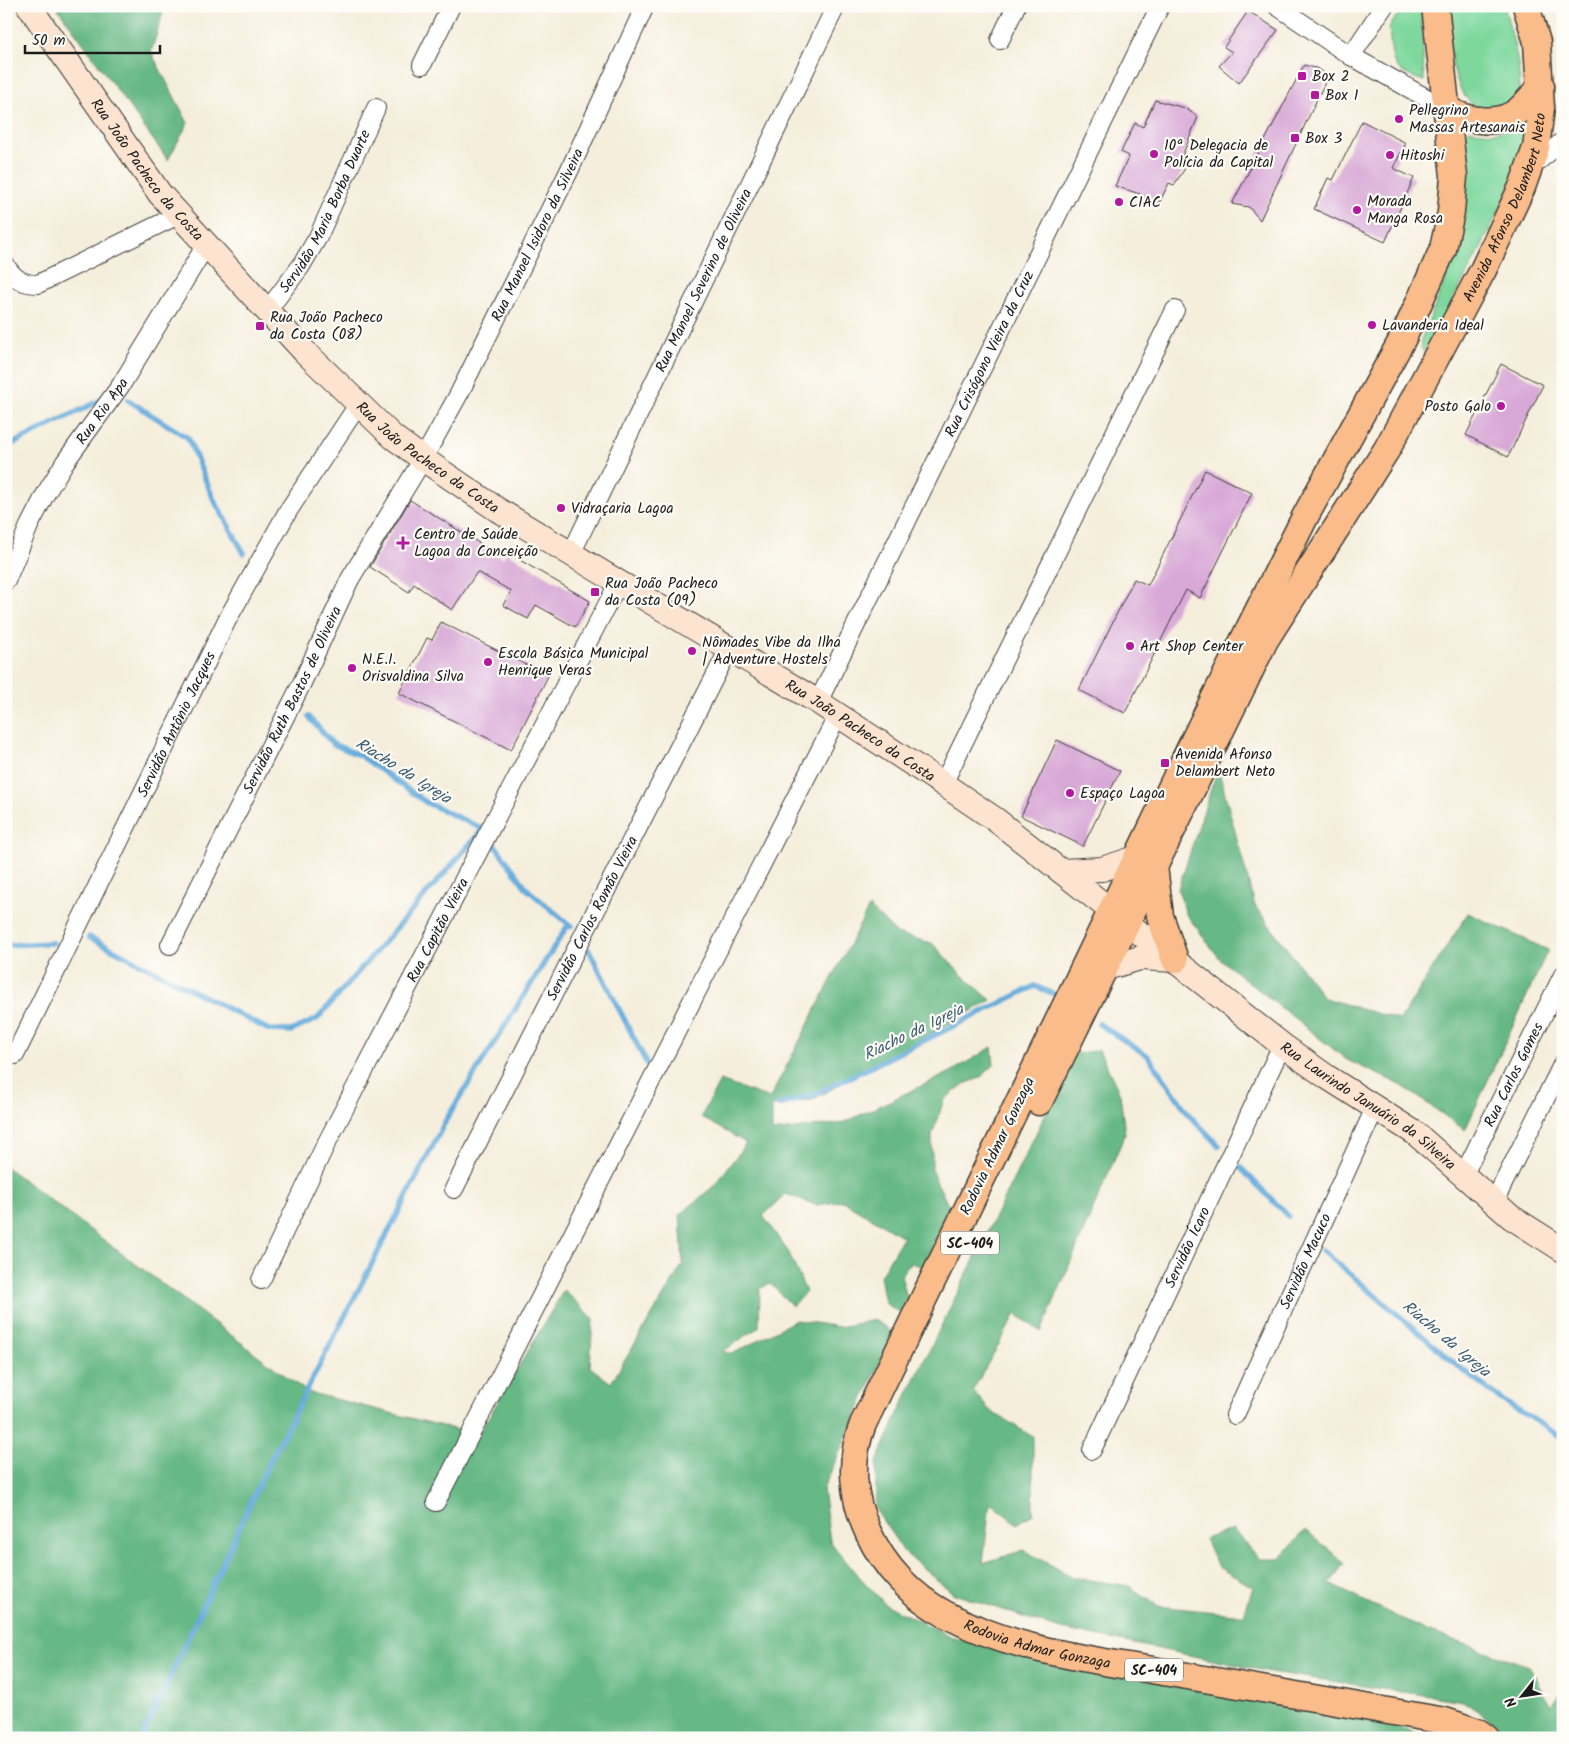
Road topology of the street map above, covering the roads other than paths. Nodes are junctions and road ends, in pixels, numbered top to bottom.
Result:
1 (29, 6) edge
2 (451, 6) edge
3 (645, 6) edge
4 (836, 6) edge
5 (1016, 6) edge
6 (1160, 6) edge
7 (1278, 6) edge
8 (1384, 6) edge
9 (1435, 6) edge
10 (1526, 6) edge
11 (1000, 40) dead end
12 (1351, 56) junction
13 (422, 64) dead end
14 (1541, 86) junction
15 (376, 108) dead end
16 (1448, 110) junction
17 (1563, 141) edge
18 (1530, 168) junction
19 (178, 215) junction
20 (206, 245) junction
21 (6, 266) edge
22 (267, 310) junction
23 (1174, 310) dead end
24 (358, 405) junction
25 (1355, 428) junction
26 (423, 460) junction
27 (1377, 466) junction
28 (571, 554) junction
29 (6, 581) edge
30 (619, 582) junction
31 (729, 649) junction
32 (818, 702) junction
33 (838, 715) junction
34 (943, 784) junction
35 (1145, 862) junction
36 (1061, 871) junction
37 (1118, 916) junction
38 (170, 945) dead end
39 (1175, 960) junction
40 (1104, 969) junction
41 (1563, 975) edge
42 (1282, 1045) junction
43 (15, 1055) dead end
44 (1563, 1063) edge
45 (1375, 1108) junction
46 (1464, 1174) junction
47 (454, 1189) dead end
48 (1494, 1202) junction
49 (1563, 1250) edge
50 (261, 1280) dead end
51 (1235, 1415) dead end
52 (1092, 1450) dead end
53 (436, 1502) dead end
54 (864, 1525) junction
55 (1486, 1738) edge

1 - 19 street, Rua João Pacheco da Costa
2 - 13 street
3 - 26 street, Rua Manoel Isidoro da Silveira
4 - 28 street, Rua Manoel Severino de Oliveira
5 - 11 street
6 - 32 street, Rua Crisógono Vieira da Cruz
7 - 12 street
8 - 12 street
9 - 16 main road, Avenida Afonso Delambert Neto
10 - 14 main road, Avenida Afonso Delambert Neto
12 - 16 street
14 - 16 main road
14 - 18 main road, Avenida Afonso Delambert Neto
15 - 22 street, Servidão Maria Borba Duarte
16 - 25 main road, Avenida Afonso Delambert Neto
17 - 18 street
18 - 27 main road, Avenida Afonso Delambert Neto
19 - 20 street, Rua João Pacheco da Costa
19 - 21 street
20 - 22 street, Rua João Pacheco da Costa
20 - 29 street, Rua Rio Apa
22 - 24 street, Rua João Pacheco da Costa
23 - 34 street
24 - 26 street, Rua João Pacheco da Costa
24 - 43 street, Servidão Antônio Jacques
25 - 27 main road
25 - 35 main road, Avenida Afonso Delambert Neto
26 - 28 street, Rua João Pacheco da Costa
26 - 38 street, Servidão Ruth Bastos de Oliveira
27 - 35 main road, Avenida Afonso Delambert Neto
28 - 30 street, Rua João Pacheco da Costa
30 - 31 street, Rua João Pacheco da Costa
30 - 50 street, Rua Capitão Vieira
31 - 32 street, Rua João Pacheco da Costa
31 - 47 street, Servidão Carlos Romão Vieira
32 - 33 street, Rua João Pacheco da Costa
33 - 34 street, Rua João Pacheco da Costa
33 - 53 street
34 - 36 street, Rua João Pacheco da Costa
35 - 36 street
35 - 37 main road, Avenida Afonso Delambert Neto
35 - 39 main road
36 - 37 street, Rua João Pacheco da Costa
37 - 39 street, Rua Laurindo Januário da Silveira
37 - 40 main road, Rodovia Admar Gonzaga / SC-404
37 - 54 main road, Rodovia Admar Gonzaga / SC-404
39 - 40 street
39 - 42 street, Rua Laurindo Januário da Silveira
40 - 54 main road, Rodovia Admar Gonzaga / SC-404
41 - 46 street, Rua Carlos Gomes
42 - 45 street, Rua Laurindo Januário da Silveira
42 - 52 street, Servidão Ícaro
44 - 48 street
45 - 46 street, Rua Laurindo Januário da Silveira
45 - 51 street, Servidão Macuco
46 - 48 street, Rua Laurindo Januário da Silveira
48 - 49 street, Rua Laurindo Januário da Silveira
54 - 55 main road, Rodovia Admar Gonzaga / SC-404

